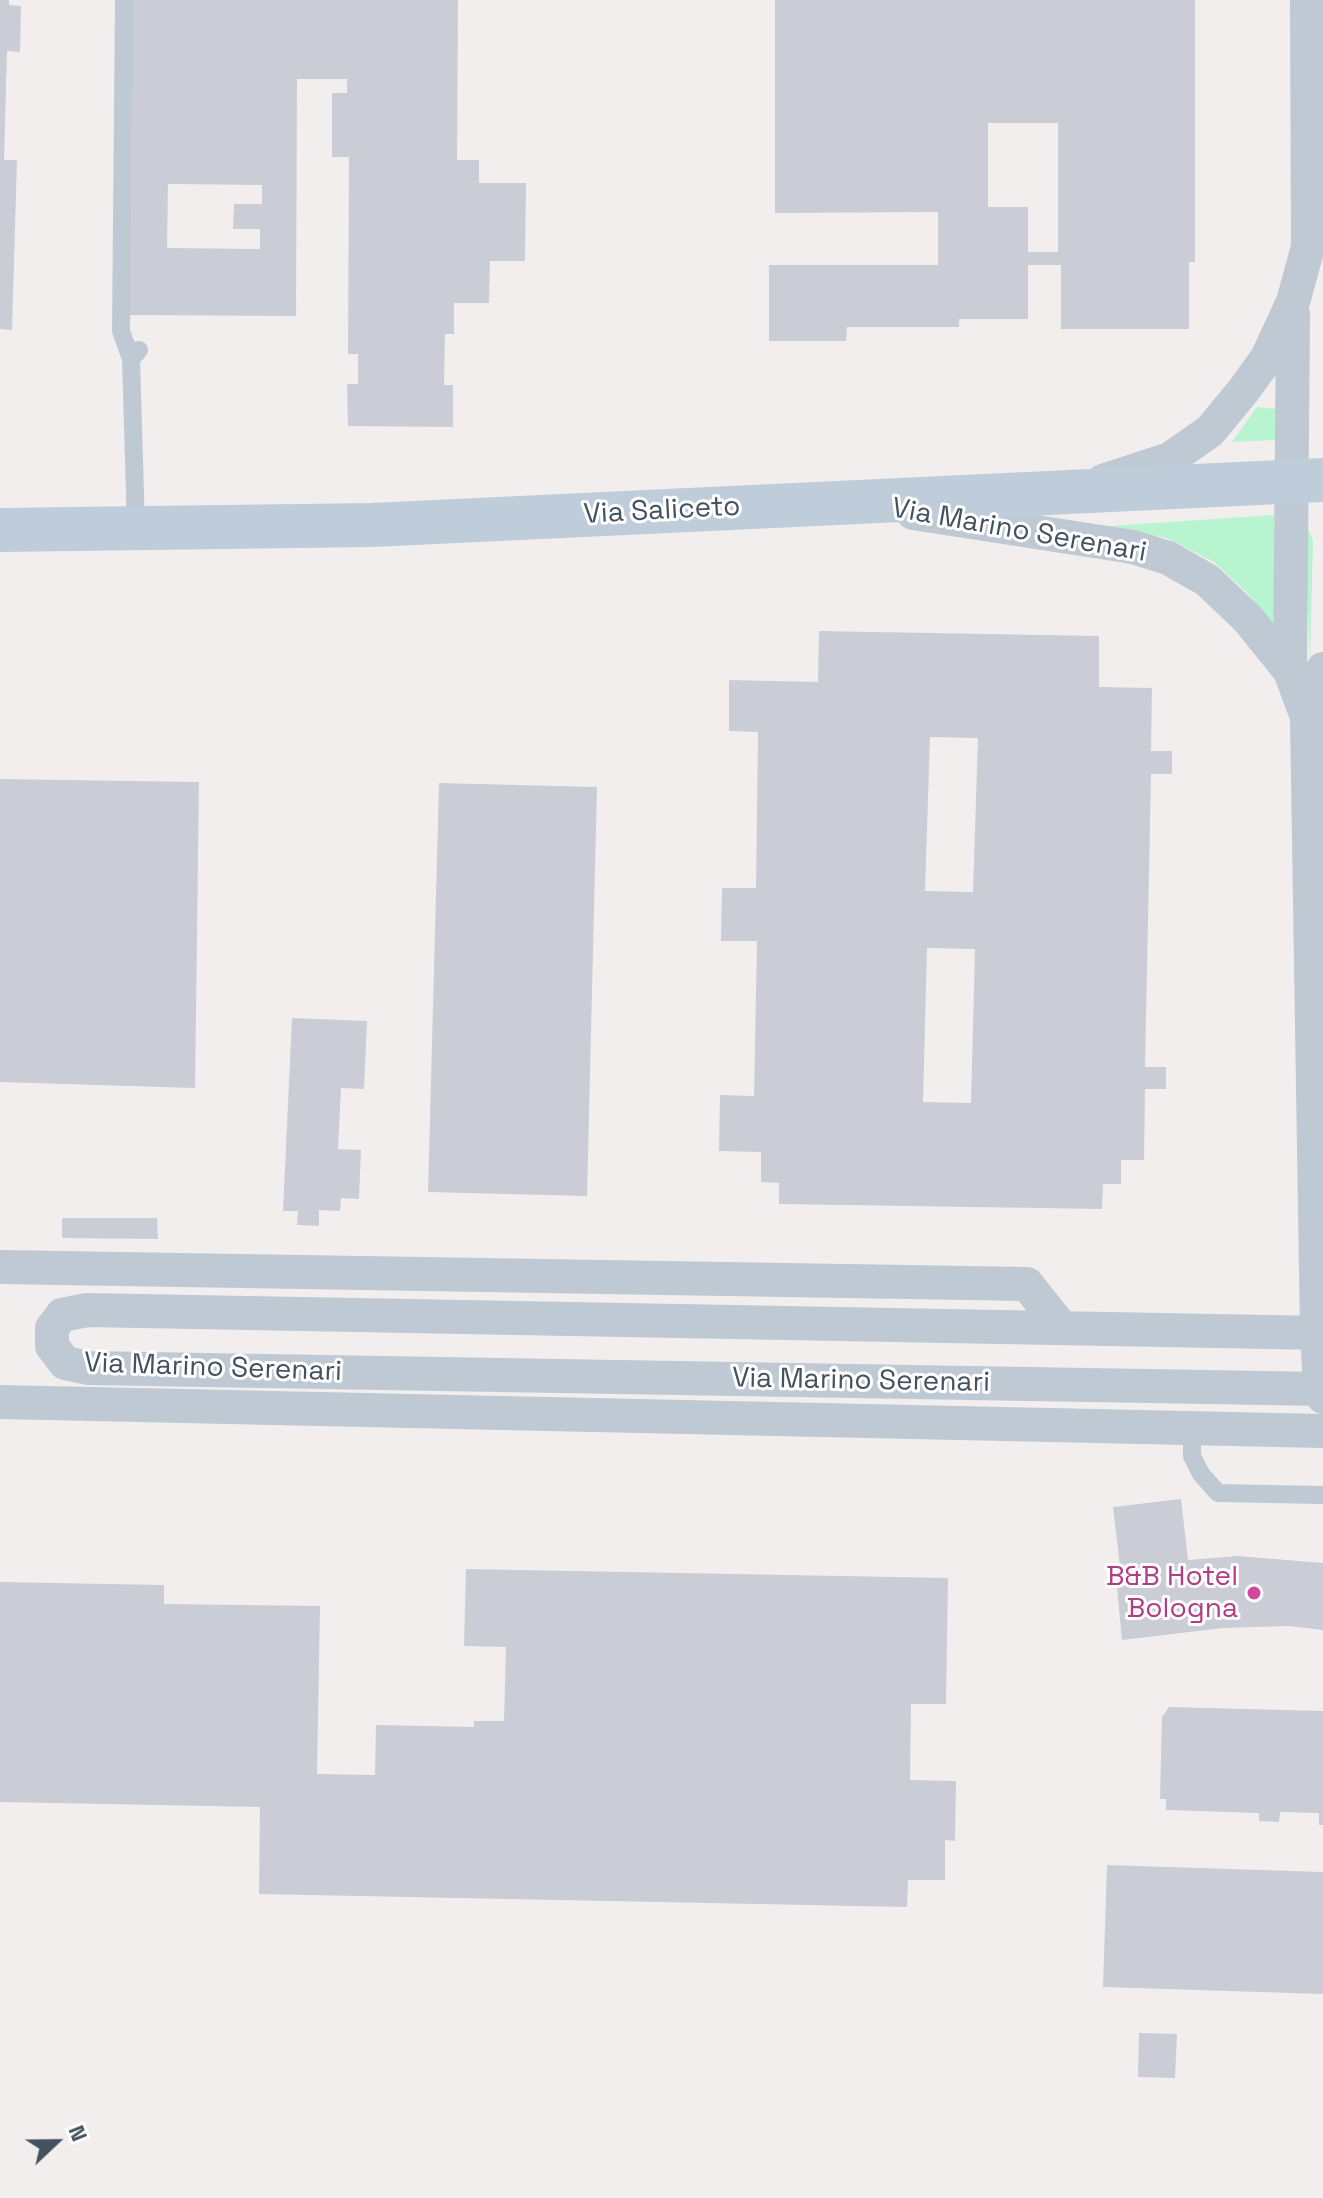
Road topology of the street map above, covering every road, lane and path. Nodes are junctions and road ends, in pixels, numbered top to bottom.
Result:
1 (124, 0) edge
2 (1307, 0) edge
3 (1315, 34) edge
4 (1315, 72) edge
5 (1308, 297) edge
6 (1308, 481) edge
7 (1072, 492) junction
8 (846, 502) junction
9 (136, 528) junction
10 (0, 530) edge
11 (1307, 670) edge
12 (0, 1267) edge
13 (243, 1271) junction
14 (533, 1276) junction
15 (833, 1281) junction
16 (244, 1312) junction
17 (533, 1318) junction
18 (831, 1324) junction
19 (1061, 1327) junction
20 (1320, 1333) edge
21 (484, 1375) junction
22 (811, 1380) junction
23 (1079, 1385) junction
24 (1322, 1391) edge
25 (0, 1402) edge
26 (484, 1412) junction
27 (811, 1420) junction
28 (1078, 1425) junction
29 (1192, 1428) junction
30 (1323, 1431) edge
31 (1323, 1495) edge

1 - 9 lane
2 - 3 street
3 - 4 street
4 - 5 street
5 - 6 street, Via Marino Serenari
5 - 7 street
6 - 7 main road, Via Saliceto
6 - 11 street, Via Marino Serenari
7 - 8 main road, Via Saliceto
8 - 9 main road, Via Saliceto
8 - 11 street, Via Marino Serenari
9 - 10 main road, Via Saliceto
11 - 20 street, Via Marino Serenari
12 - 13 street
13 - 14 street
13 - 16 street
14 - 15 street
14 - 17 street
15 - 18 street
15 - 19 street
16 - 17 street, Via Marino Serenari
16 - 21 street, Via Marino Serenari
17 - 18 street, Via Marino Serenari
18 - 19 street, Via Marino Serenari
19 - 20 street, Via Marino Serenari
20 - 24 street, Via Marino Serenari
21 - 22 street, Via Marino Serenari
21 - 26 street
22 - 23 street, Via Marino Serenari
22 - 27 street
23 - 24 street, Via Marino Serenari
23 - 28 street
25 - 26 street, Via Marino Serenari
26 - 27 street, Via Marino Serenari
27 - 28 street, Via Marino Serenari
28 - 29 street, Via Marino Serenari
29 - 30 street, Via Marino Serenari
29 - 31 lane

